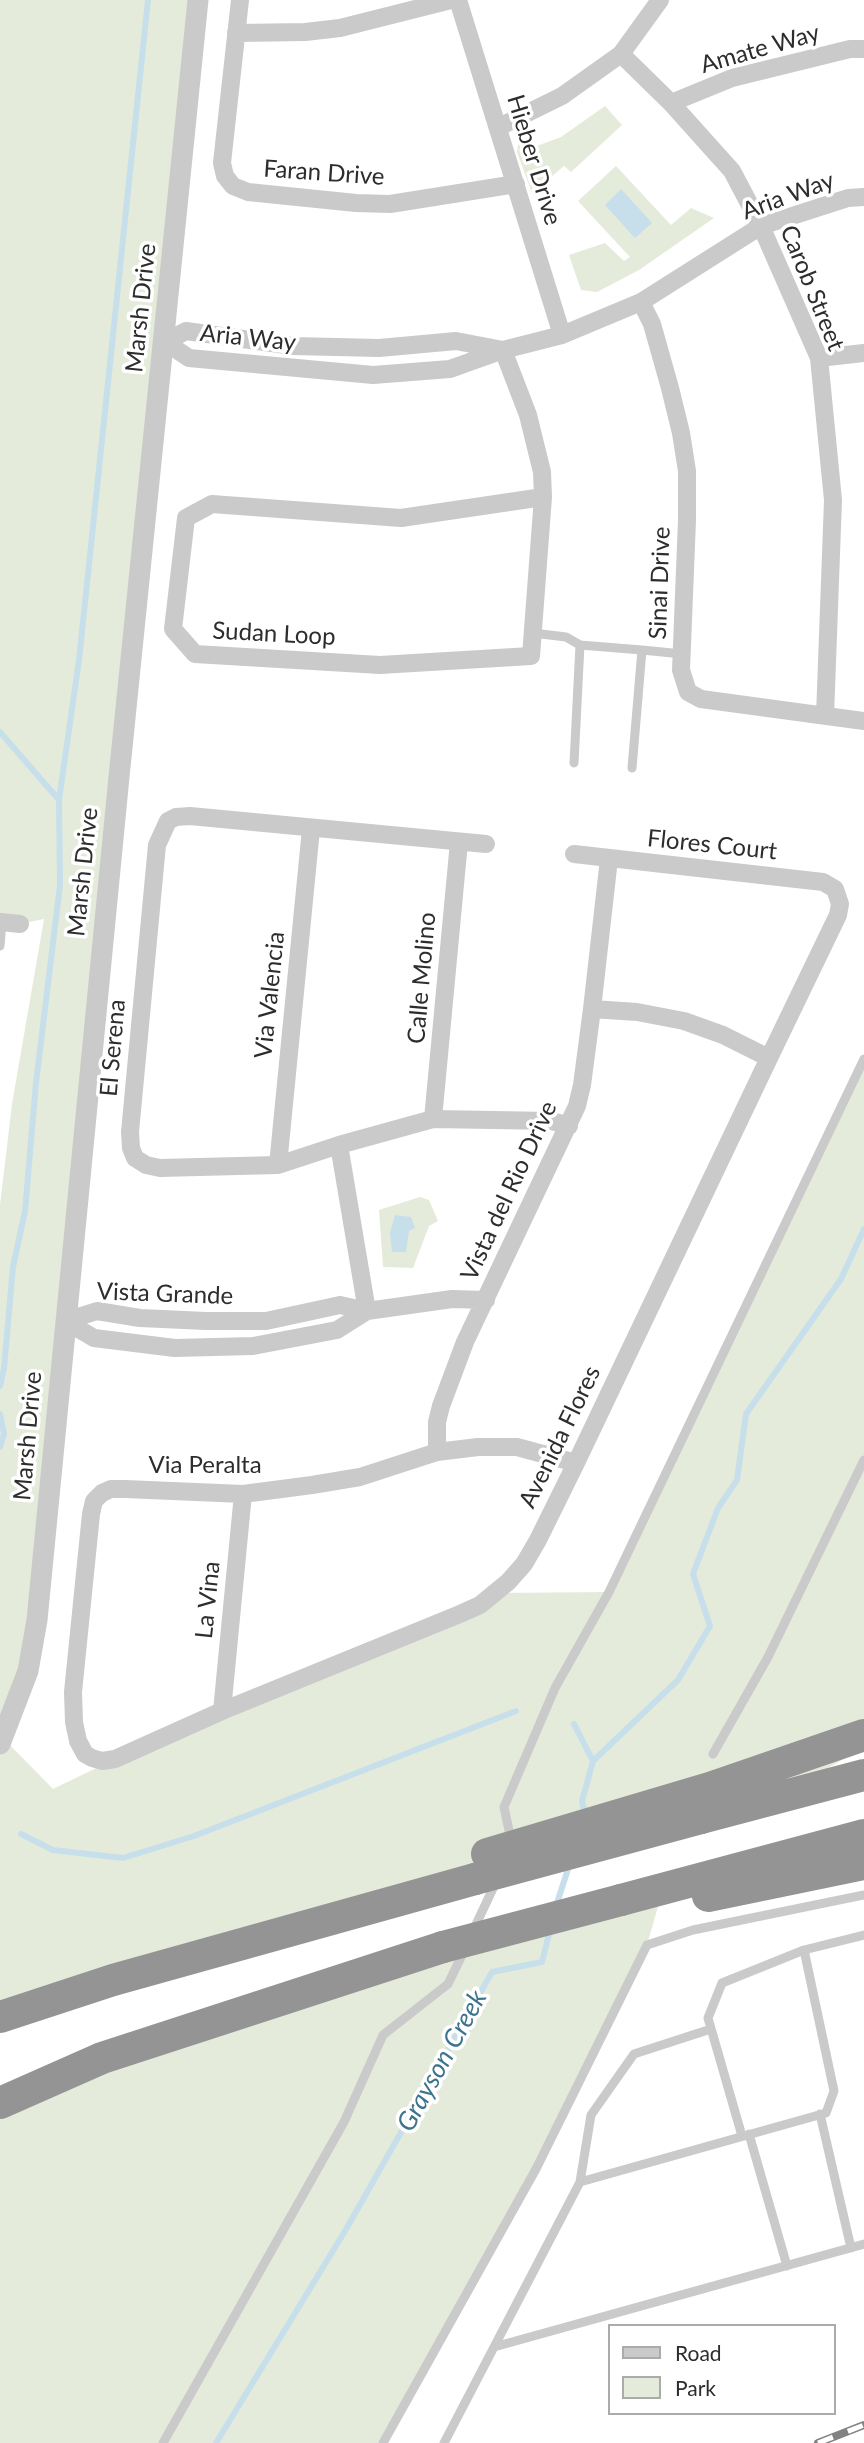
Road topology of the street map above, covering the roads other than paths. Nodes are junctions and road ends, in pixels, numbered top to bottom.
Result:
1 (198, 0) edge
2 (240, 0) edge
3 (451, 0) edge
4 (458, 0) edge
5 (660, 0) edge
6 (385, 9) edge
7 (236, 33) junction
8 (864, 49) edge
9 (621, 54) junction
10 (671, 103) junction
11 (499, 127) junction
12 (516, 184) junction
13 (864, 197) edge
14 (761, 226) junction
15 (641, 302) junction
16 (562, 335) junction
17 (165, 342) junction
18 (503, 350) junction
19 (864, 354) edge
20 (819, 358) junction
21 (543, 497) junction
22 (533, 633) junction
23 (580, 645) junction
24 (642, 650) junction
25 (682, 654) junction
26 (825, 716) junction
27 (864, 721) edge
28 (574, 763) dead end
29 (632, 768) dead end
30 (311, 829) junction
31 (459, 842) junction
32 (486, 844) dead end
33 (574, 854) dead end
34 (609, 859) junction
35 (838, 896) joint
36 (7, 923) edge
37 (0, 946) edge
38 (593, 1009) junction
39 (769, 1058) junction
40 (864, 1059) edge
41 (433, 1119) junction
42 (569, 1126) junction
43 (339, 1145) junction
44 (278, 1165) junction
45 (486, 1300) junction
46 (367, 1311) junction
47 (65, 1321) junction
48 (437, 1452) junction
49 (864, 1460) edge
50 (576, 1463) junction
51 (243, 1493) junction
52 (222, 1711) junction
53 (864, 1735) edge
54 (0, 1744) edge
55 (713, 1754) dead end
56 (92, 1758) joint
57 (864, 1775) edge
58 (864, 1835) edge
59 (864, 1864) edge
60 (481, 1867) junction
61 (665, 1894) junction
62 (864, 1895) edge
63 (864, 1936) edge
64 (804, 1950) junction
65 (0, 2017) edge
66 (711, 2029) junction
67 (0, 2102) edge
68 (820, 2114) junction
69 (745, 2135) junction
70 (580, 2182) junction
71 (864, 2244) edge
72 (851, 2248) junction
73 (787, 2266) junction
74 (494, 2347) junction
75 (163, 2443) edge
76 (383, 2443) edge
77 (444, 2443) edge

1 - 17 street, Marsh Drive
2 - 7 street, Faran Drive
3 - 6 street
4 - 11 street, Hieber Drive
5 - 9 street
6 - 7 street
7 - 12 street, Faran Drive
8 - 10 street, Amate Way
9 - 10 street, Carob Street
9 - 11 street
10 - 14 street, Carob Street
11 - 12 street, Hieber Drive
12 - 16 street, Hieber Drive
13 - 14 street, Aria Way
14 - 15 street, Aria Way
14 - 20 street, Carob Street
15 - 16 street, Aria Way
15 - 25 street, Sinai Drive
16 - 18 street, Aria Way
17 - 18 street, Aria Way
17 - 18 street, Aria Way
17 - 47 street, Marsh Drive
18 - 21 street, Sudan Loop
19 - 20 street
20 - 26 street, Carob Street
21 - 22 street, Sudan Loop
21 - 22 street, Sudan Loop
22 - 23 lane
23 - 24 lane
23 - 28 lane
24 - 25 lane
24 - 29 lane
25 - 26 street, Sinai Drive
26 - 27 street, Sinai Drive
30 - 31 street, El Serena
30 - 44 street, Via Valencia
30 - 44 street, El Serena
31 - 32 street, El Serena
31 - 41 street, Calle Molino
33 - 34 street, Flores Court
34 - 35 street, Flores Court
34 - 38 street, Vista del Rio Drive
35 - 39 street, Avenida Flores
36 - 37 lane
38 - 39 street
38 - 42 street, Vista del Rio Drive
39 - 50 street, Avenida Flores
40 - 75 lane
41 - 42 street, El Serena
41 - 43 street, El Serena
42 - 45 street, Vista del Rio Drive
43 - 44 street, El Serena
43 - 46 street
45 - 46 street, Vista Grande
45 - 48 street, Vista del Rio Drive
46 - 47 street, Vista Grande
46 - 47 street, Vista Grande
47 - 54 street, Marsh Drive
48 - 50 street, Via Peralta
48 - 51 street, Via Peralta
49 - 55 lane
50 - 52 street, Avenida Flores
51 - 52 street, La Vina
51 - 56 street, Via Peralta
52 - 56 street, Avenida Flores
53 - 60 highway, bridge
57 - 60 highway, bridge
58 - 61 highway
59 - 61 highway
60 - 65 highway
61 - 67 highway, bridge
62 - 76 lane
63 - 64 lane
64 - 66 lane
64 - 68 lane
66 - 69 lane
66 - 70 lane
68 - 69 lane
68 - 72 lane
69 - 70 lane
69 - 73 lane
70 - 74 lane
71 - 72 lane
72 - 73 lane
73 - 74 lane
74 - 77 lane

